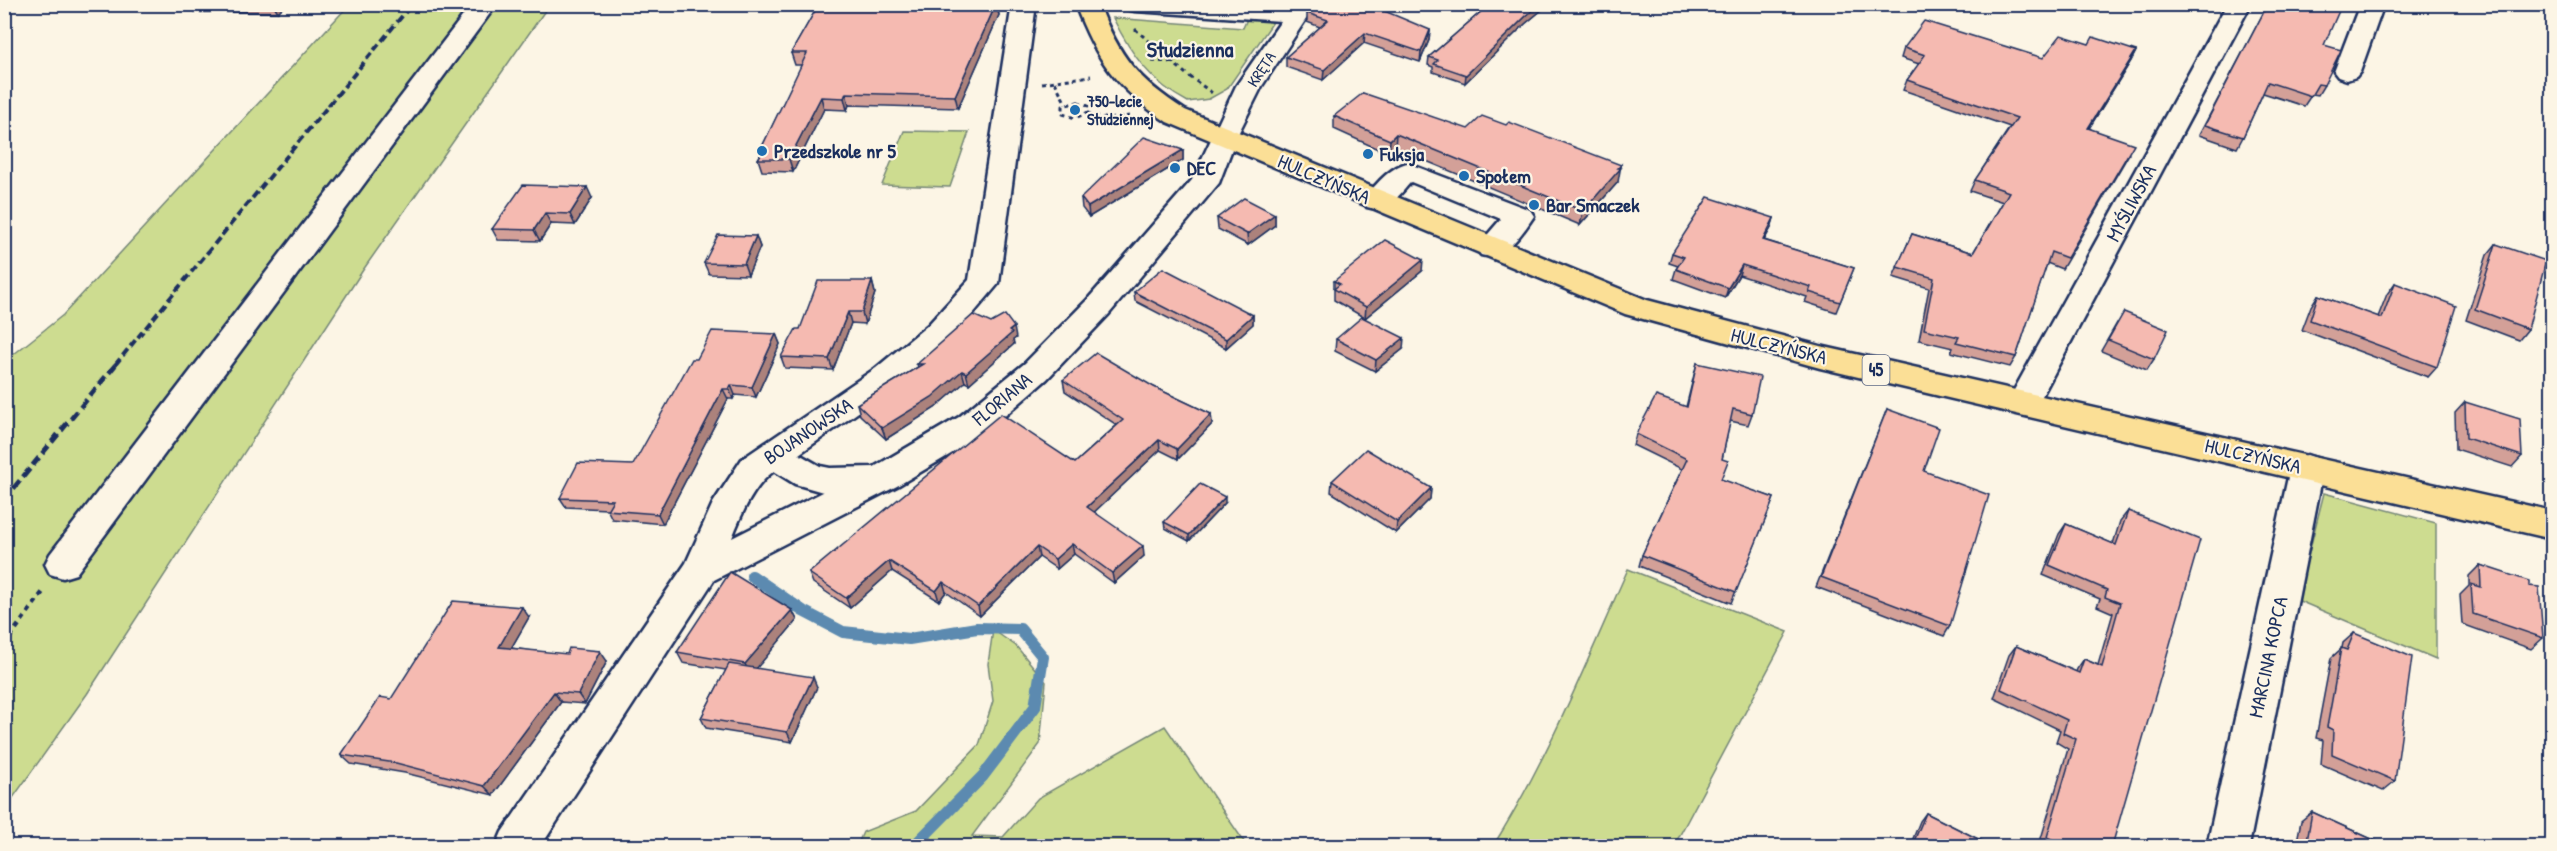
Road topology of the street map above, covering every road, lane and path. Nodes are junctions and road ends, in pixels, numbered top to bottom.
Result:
1 (485, 4) edge
2 (1024, 4) edge
3 (1087, 4) edge
4 (2240, 4) edge
5 (2372, 4) edge
6 (1300, 10) edge
7 (1131, 13) edge
8 (1156, 47) junction
9 (1149, 54) dead end
10 (1143, 61) dead end
11 (1173, 62) junction
12 (2347, 72) dead end
13 (1098, 75) dead end
14 (1055, 82) junction
15 (1012, 86) junction
16 (1066, 104) junction
17 (1231, 123) junction
18 (1377, 201) junction
19 (1491, 248) junction
20 (2024, 403) junction
21 (774, 452) junction
22 (2307, 468) junction
23 (885, 477) junction
24 (2553, 525) edge
25 (63, 564) joint
26 (701, 570) junction
27 (4, 645) edge
28 (517, 846) edge
29 (2228, 846) edge

1 - 25 street
2 - 15 street, BOJANOWSKA
3 - 17 main road, HULCZYŃSKA / 45
4 - 20 street, MYŚLIWSKA
5 - 12 street
6 - 7 street
6 - 17 street, KRĘTA
7 - 8 path
8 - 9 path
8 - 11 path
10 - 11 path
11 - 17 path
13 - 14 path
14 - 15 path
14 - 16 path
15 - 21 street, BOJANOWSKA
16 - 16 path
17 - 18 main road, HULCZYŃSKA / 45
17 - 23 street, FLORIANA
18 - 19 main road, HULCZYŃSKA / 45
18 - 19 street
19 - 20 main road, HULCZYŃSKA / 45
20 - 22 main road, HULCZYŃSKA / 45
21 - 23 street
21 - 26 street, BOJANOWSKA
22 - 24 main road, HULCZYŃSKA / 45
22 - 29 street, MARCINA KOPCA
23 - 26 street, FLORIANA
25 - 27 path
26 - 28 street, BOJANOWSKA

